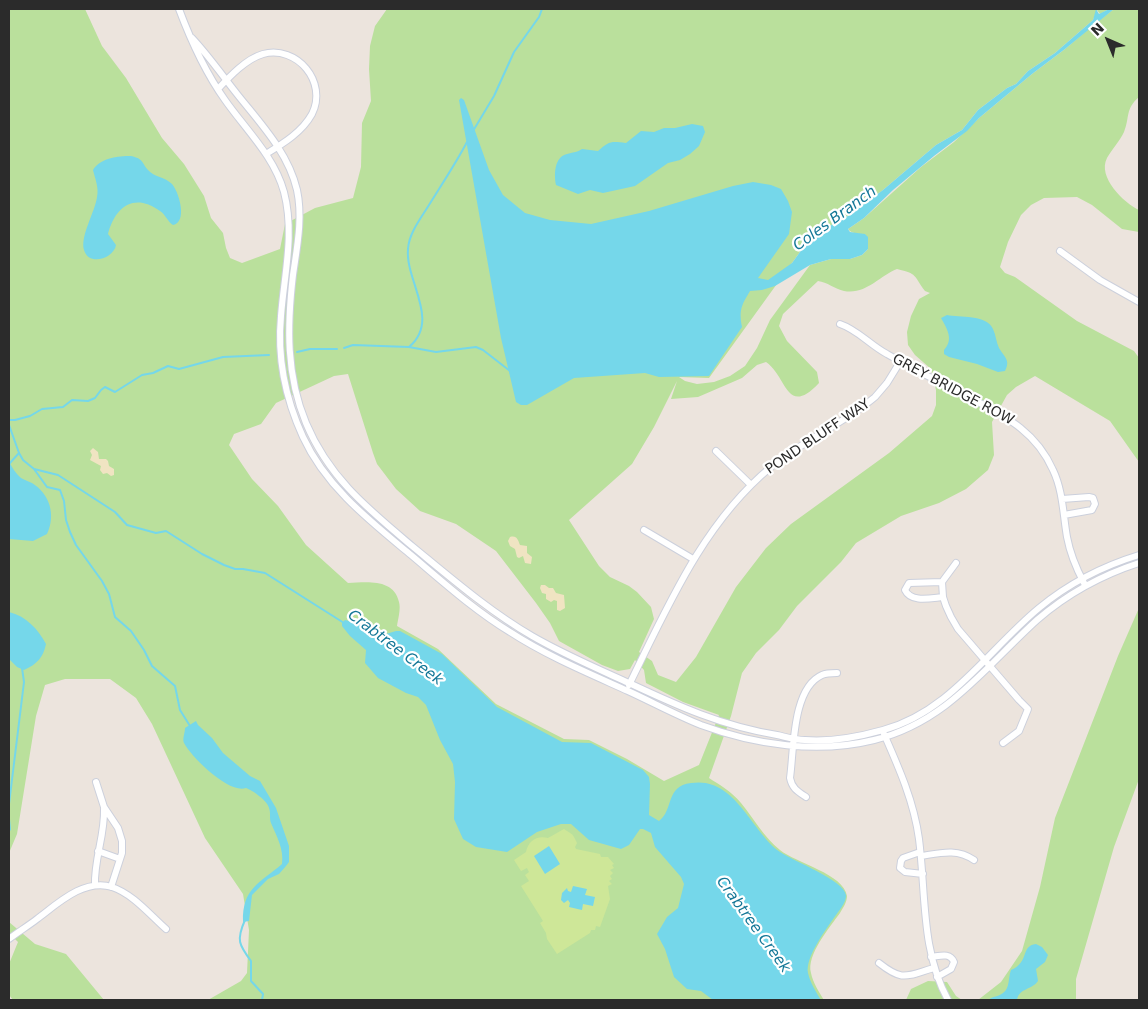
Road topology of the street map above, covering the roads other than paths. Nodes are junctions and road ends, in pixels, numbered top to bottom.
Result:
1 (179, 9) edge
2 (191, 37) junction
3 (226, 80) junction
4 (218, 89) junction
5 (278, 146) junction
6 (266, 154) junction
7 (1060, 251) dead end
8 (1138, 298) edge
9 (840, 324) dead end
10 (900, 362) junction
11 (716, 451) dead end
12 (751, 485) junction
13 (1062, 499) junction
14 (1064, 515) junction
15 (644, 530) dead end
16 (1139, 555) edge
17 (694, 559) junction
18 (956, 563) dead end
19 (1139, 564) edge
20 (942, 582) junction
21 (1084, 583) junction
22 (943, 597) junction
23 (984, 660) junction
24 (990, 666) junction
25 (837, 672) dead end
26 (630, 683) junction
27 (627, 691) junction
28 (884, 734) junction
29 (795, 742) junction
30 (1003, 743) dead end
31 (96, 782) dead end
32 (806, 797) dead end
33 (104, 807) junction
34 (98, 851) junction
35 (921, 854) junction
36 (120, 859) junction
37 (974, 860) dead end
38 (923, 874) junction
39 (95, 885) junction
40 (111, 887) junction
41 (166, 930) dead end
42 (9, 939) edge
43 (931, 957) junction
44 (879, 963) dead end
45 (934, 968) junction
46 (937, 977) junction
47 (948, 1000) edge

1 - 2 street
2 - 3 street
2 - 4 street
3 - 4 street
3 - 5 street
3 - 5 street
4 - 6 street
5 - 6 street
5 - 26 street
6 - 27 street
7 - 8 street
9 - 10 street, GREY BRIDGE ROW
10 - 12 street, POND BLUFF WAY
10 - 13 street, GREY BRIDGE ROW
11 - 12 street
12 - 17 street, POND BLUFF WAY
13 - 14 street, GREY BRIDGE ROW
13 - 14 street
14 - 21 street, GREY BRIDGE ROW
15 - 17 street
16 - 21 street
17 - 26 street, POND BLUFF WAY
18 - 20 street
19 - 21 street
20 - 22 street
20 - 22 street
21 - 23 street
21 - 24 street
22 - 23 street
23 - 24 street
23 - 28 street
24 - 28 street
24 - 30 street
25 - 29 street
26 - 27 street, POND BLUFF WAY
26 - 29 street
27 - 29 street
28 - 29 street
28 - 35 street
29 - 32 street
31 - 33 street
33 - 34 street
33 - 36 street
34 - 36 street
34 - 39 street
35 - 37 street
35 - 38 street
35 - 38 street
36 - 40 street
38 - 43 street
39 - 40 street
39 - 42 street
40 - 41 street
43 - 45 street
43 - 46 street
44 - 45 street
45 - 46 street
46 - 47 street

